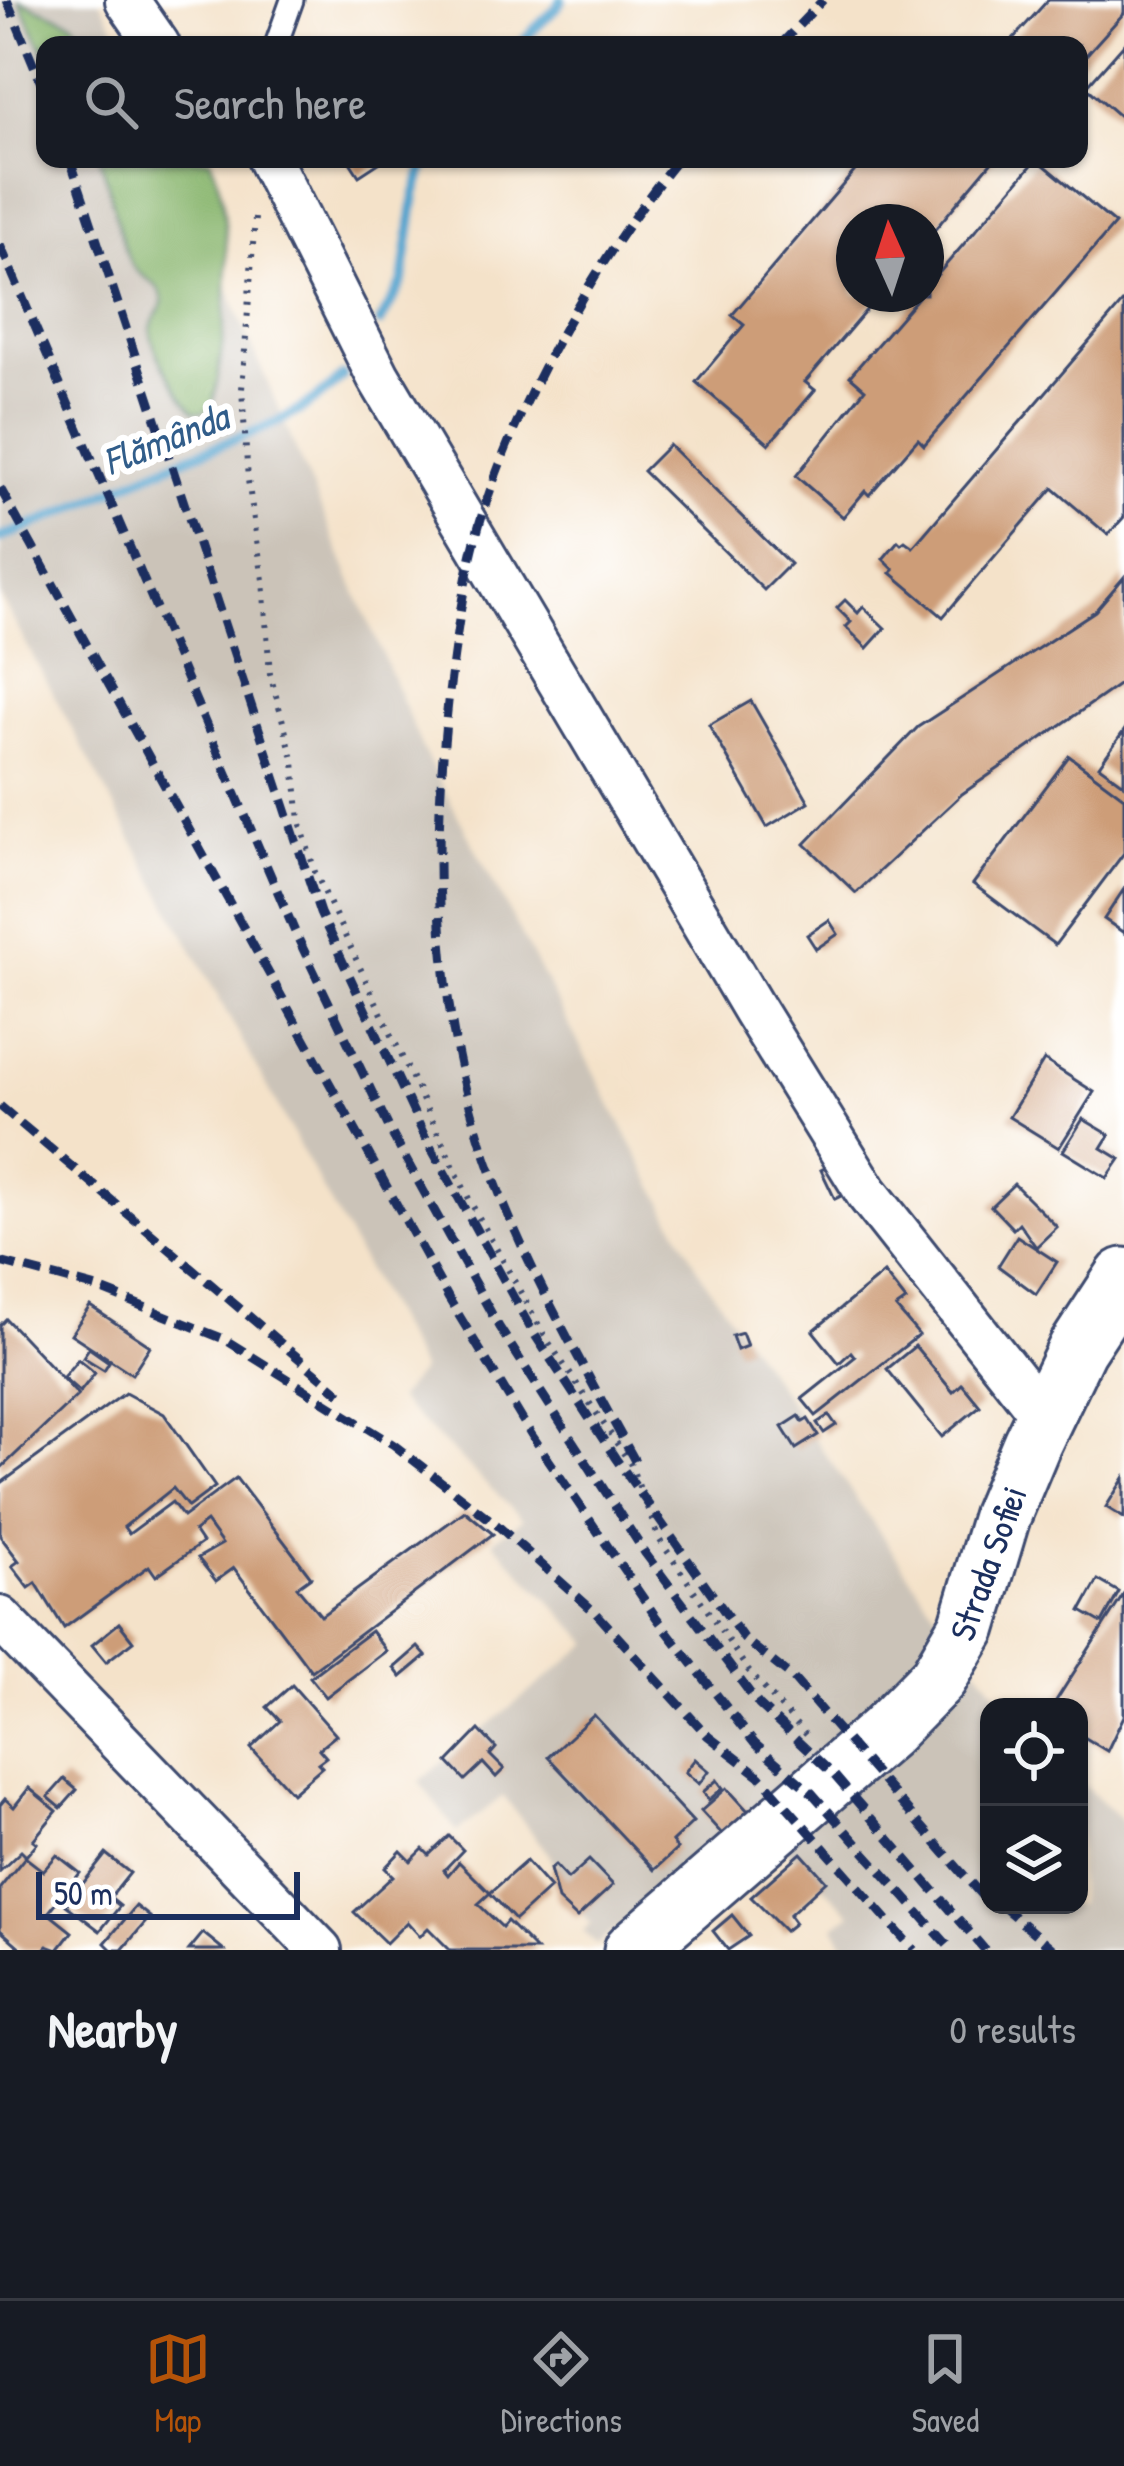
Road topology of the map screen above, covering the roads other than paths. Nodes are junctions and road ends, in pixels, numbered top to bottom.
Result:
1 (127, 0) edge
2 (292, 0) edge
3 (152, 36) edge
4 (279, 36) edge
5 (274, 168) edge
6 (1124, 1277) edge
7 (1044, 1417) junction
8 (0, 1618) edge
9 (320, 1950) edge
10 (633, 1950) edge

1 - 3 street
2 - 4 lane
5 - 7 street
6 - 7 street, Strada Sofiei
7 - 10 street, Strada Sofiei
8 - 9 street

